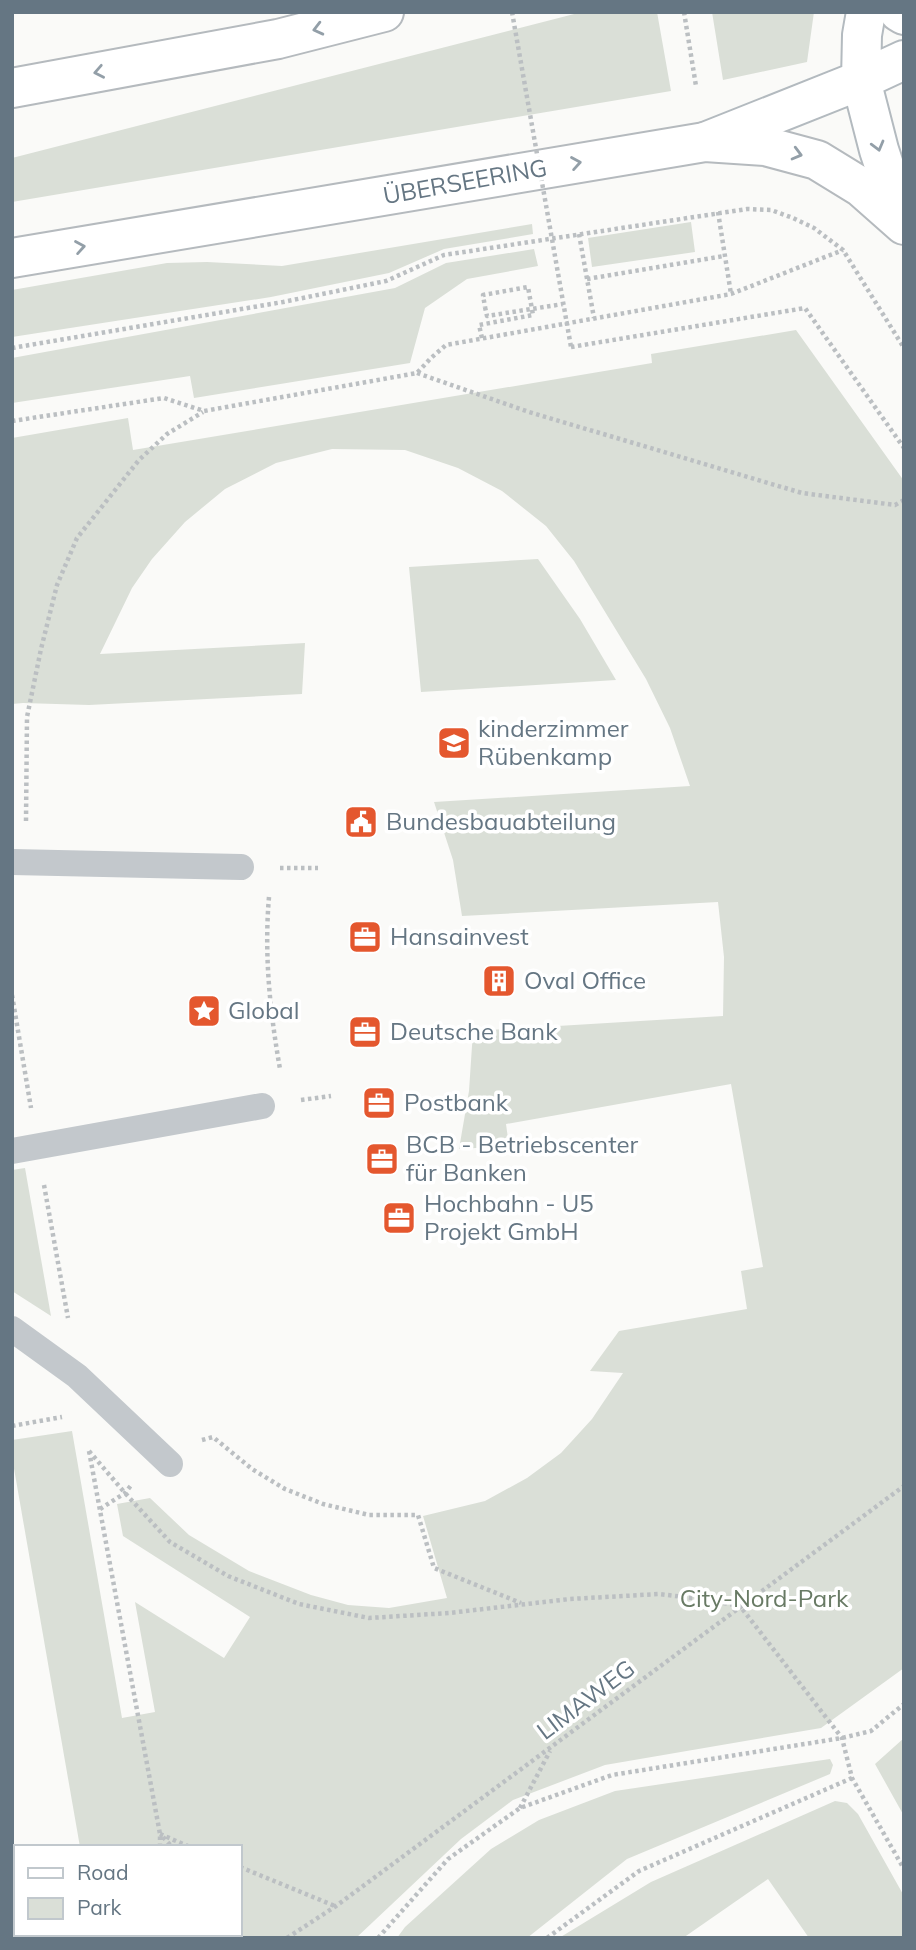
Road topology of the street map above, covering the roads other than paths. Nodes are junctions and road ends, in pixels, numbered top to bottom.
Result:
1 (384, 12) edge
2 (866, 12) edge
3 (898, 12) edge
4 (904, 15) edge
5 (904, 60) edge
6 (861, 79) junction
7 (12, 89) edge
8 (705, 142) junction
9 (903, 224) edge
10 (12, 258) edge
11 (19, 862) edge
12 (241, 867) dead end
13 (262, 1106) dead end
14 (12, 1151) edge
15 (12, 1329) edge
16 (164, 1459) road end

1 -> 7 main road
2 - 6 main road
3 - 4 main road
5 - 6 main road, ÜBERSEERING
6 - 8 main road, ÜBERSEERING
6 -> 9 main road
8 -> 9 main road
10 -> 8 main road, ÜBERSEERING
11 - 12 lane
13 - 14 lane
15 - 16 lane

